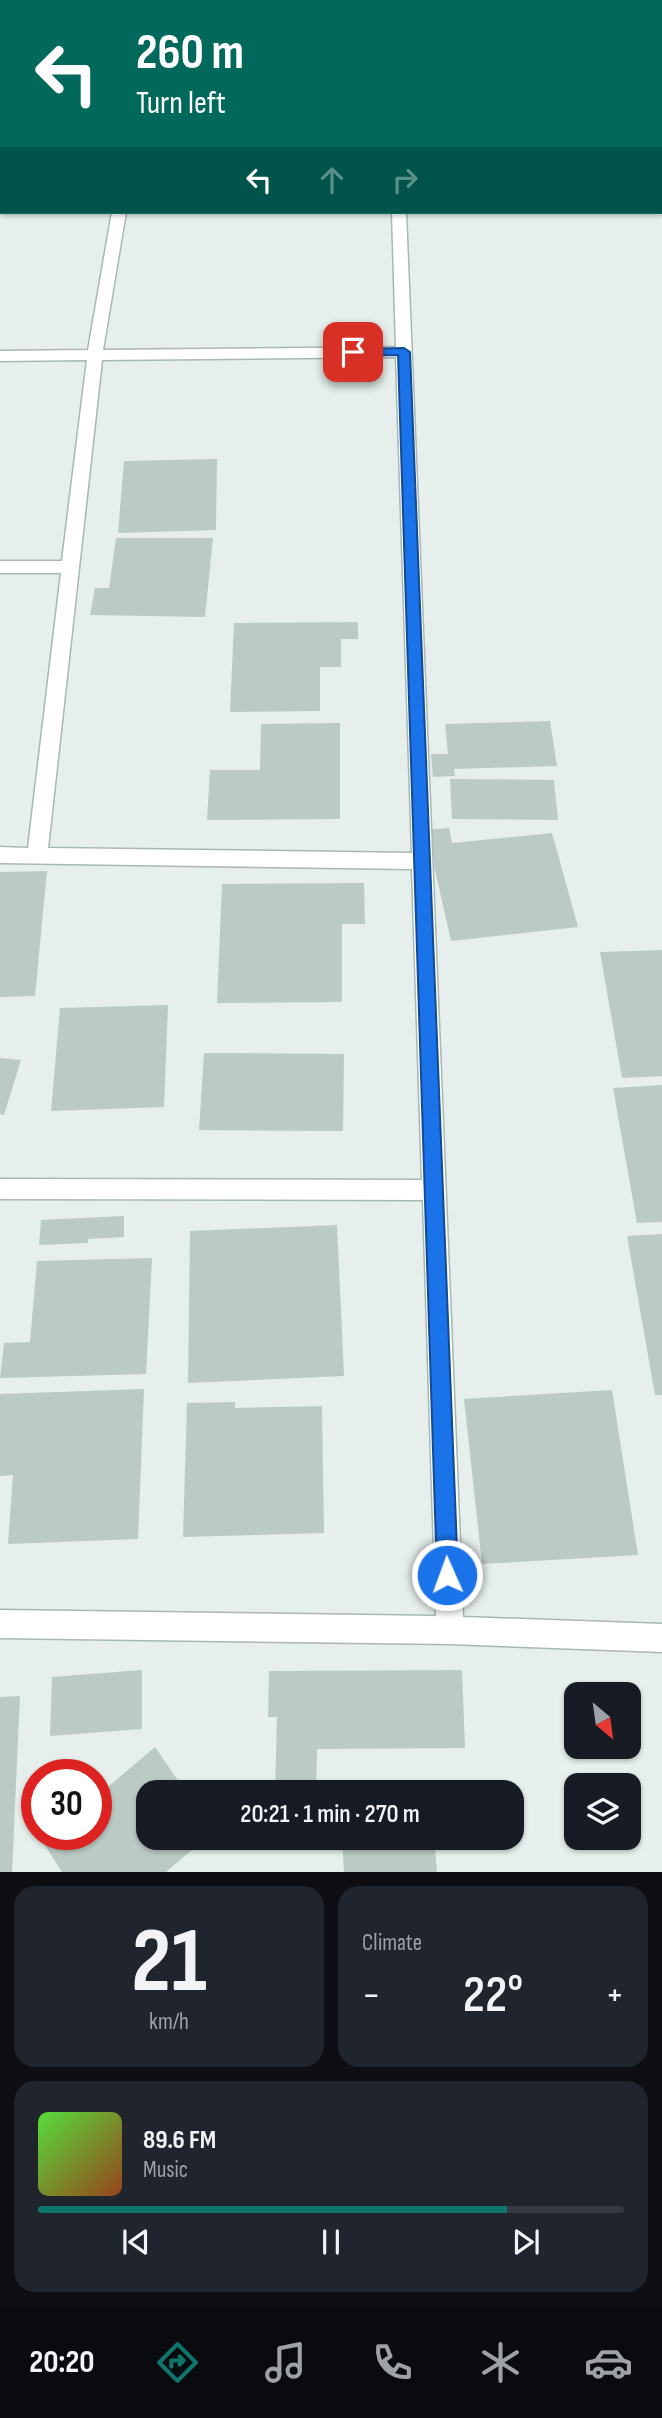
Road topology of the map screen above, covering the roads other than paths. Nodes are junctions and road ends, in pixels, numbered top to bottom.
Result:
1 (120, 214) edge
2 (399, 214) edge
3 (404, 352) junction
4 (95, 355) junction
5 (0, 356) edge
6 (0, 567) edge
7 (71, 567) junction
8 (0, 855) edge
9 (37, 855) junction
10 (422, 861) junction
11 (0, 1189) edge
12 (434, 1189) junction
13 (0, 1624) edge
14 (450, 1630) junction
15 (662, 1638) edge

1 - 4 street
2 - 3 street
3 - 4 street
3 - 10 street
4 - 5 street
4 - 7 street
6 - 7 street
7 - 9 street
8 - 9 street
9 - 10 street
10 - 12 street
11 - 12 street
12 - 14 street
13 - 14 street
14 - 15 street

